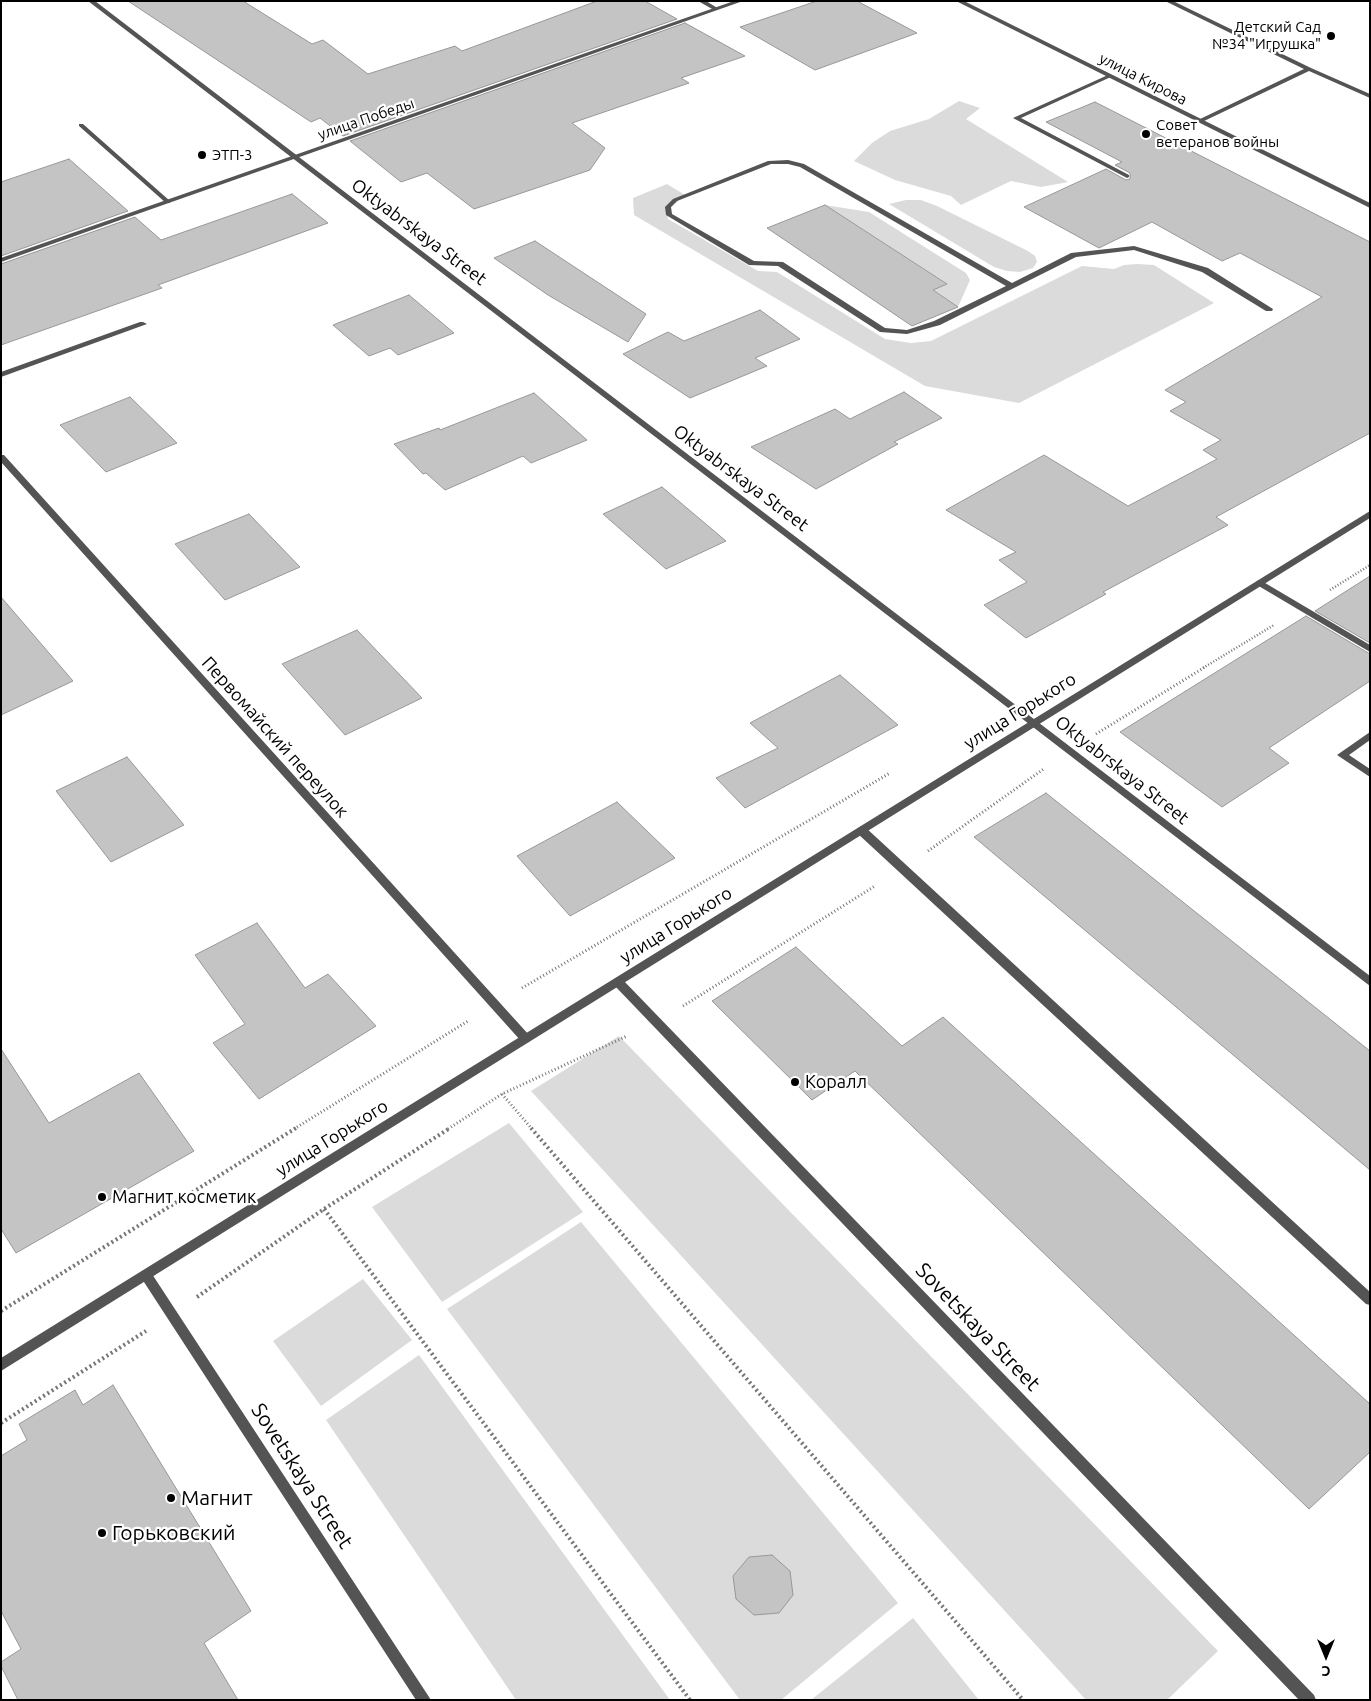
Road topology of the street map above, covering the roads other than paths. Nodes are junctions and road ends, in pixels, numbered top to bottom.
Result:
1 (91, 1) edge
2 (701, 1) edge
3 (740, 1) edge
4 (959, 1) edge
5 (1168, 1) edge
6 (716, 10) junction
7 (1309, 69) junction
8 (1110, 76) junction
9 (1370, 96) edge
10 (1200, 121) junction
11 (81, 125) dead end
12 (295, 157) junction
13 (1127, 176) dead end
14 (168, 202) junction
15 (1370, 206) edge
16 (1, 260) edge
17 (1012, 286) junction
18 (1269, 309) dead end
19 (142, 324) dead end
20 (1, 375) edge
21 (1, 457) edge
22 (1370, 514) edge
23 (1260, 582) junction
24 (1370, 649) edge
25 (1034, 723) junction
26 (1370, 735) edge
27 (1370, 774) edge
28 (861, 830) junction
29 (618, 982) junction
30 (1370, 982) edge
31 (526, 1038) junction
32 (146, 1275) junction
33 (1370, 1300) edge
34 (1, 1365) edge
35 (424, 1700) edge
36 (1309, 1700) edge

1 - 12 street, Oktyabrskaya Street
2 - 6 street
3 - 6 street, улица Победы
4 - 8 street, улица Кирова
5 - 7 street
6 - 12 street, улица Победы
7 - 9 street
7 - 10 street
8 - 10 street, улица Кирова
8 - 13 street
10 - 15 street, улица Кирова
11 - 14 street
12 - 14 street, улица Победы
12 - 25 street, Oktyabrskaya Street
14 - 16 street, улица Победы
17 - 17 street
17 - 18 street
19 - 20 street
21 - 31 street, Первомайский переулок
22 - 23 street, улица Горького
23 - 24 street
23 - 25 street, улица Горького
25 - 28 street, улица Горького
25 - 30 street, Oktyabrskaya Street
26 - 27 street
28 - 29 street, улица Горького
28 - 33 street
29 - 31 street, улица Горького
29 - 36 street, Sovetskaya Street
31 - 32 street, улица Горького
32 - 34 street, улица Горького
32 - 35 street, Sovetskaya Street

